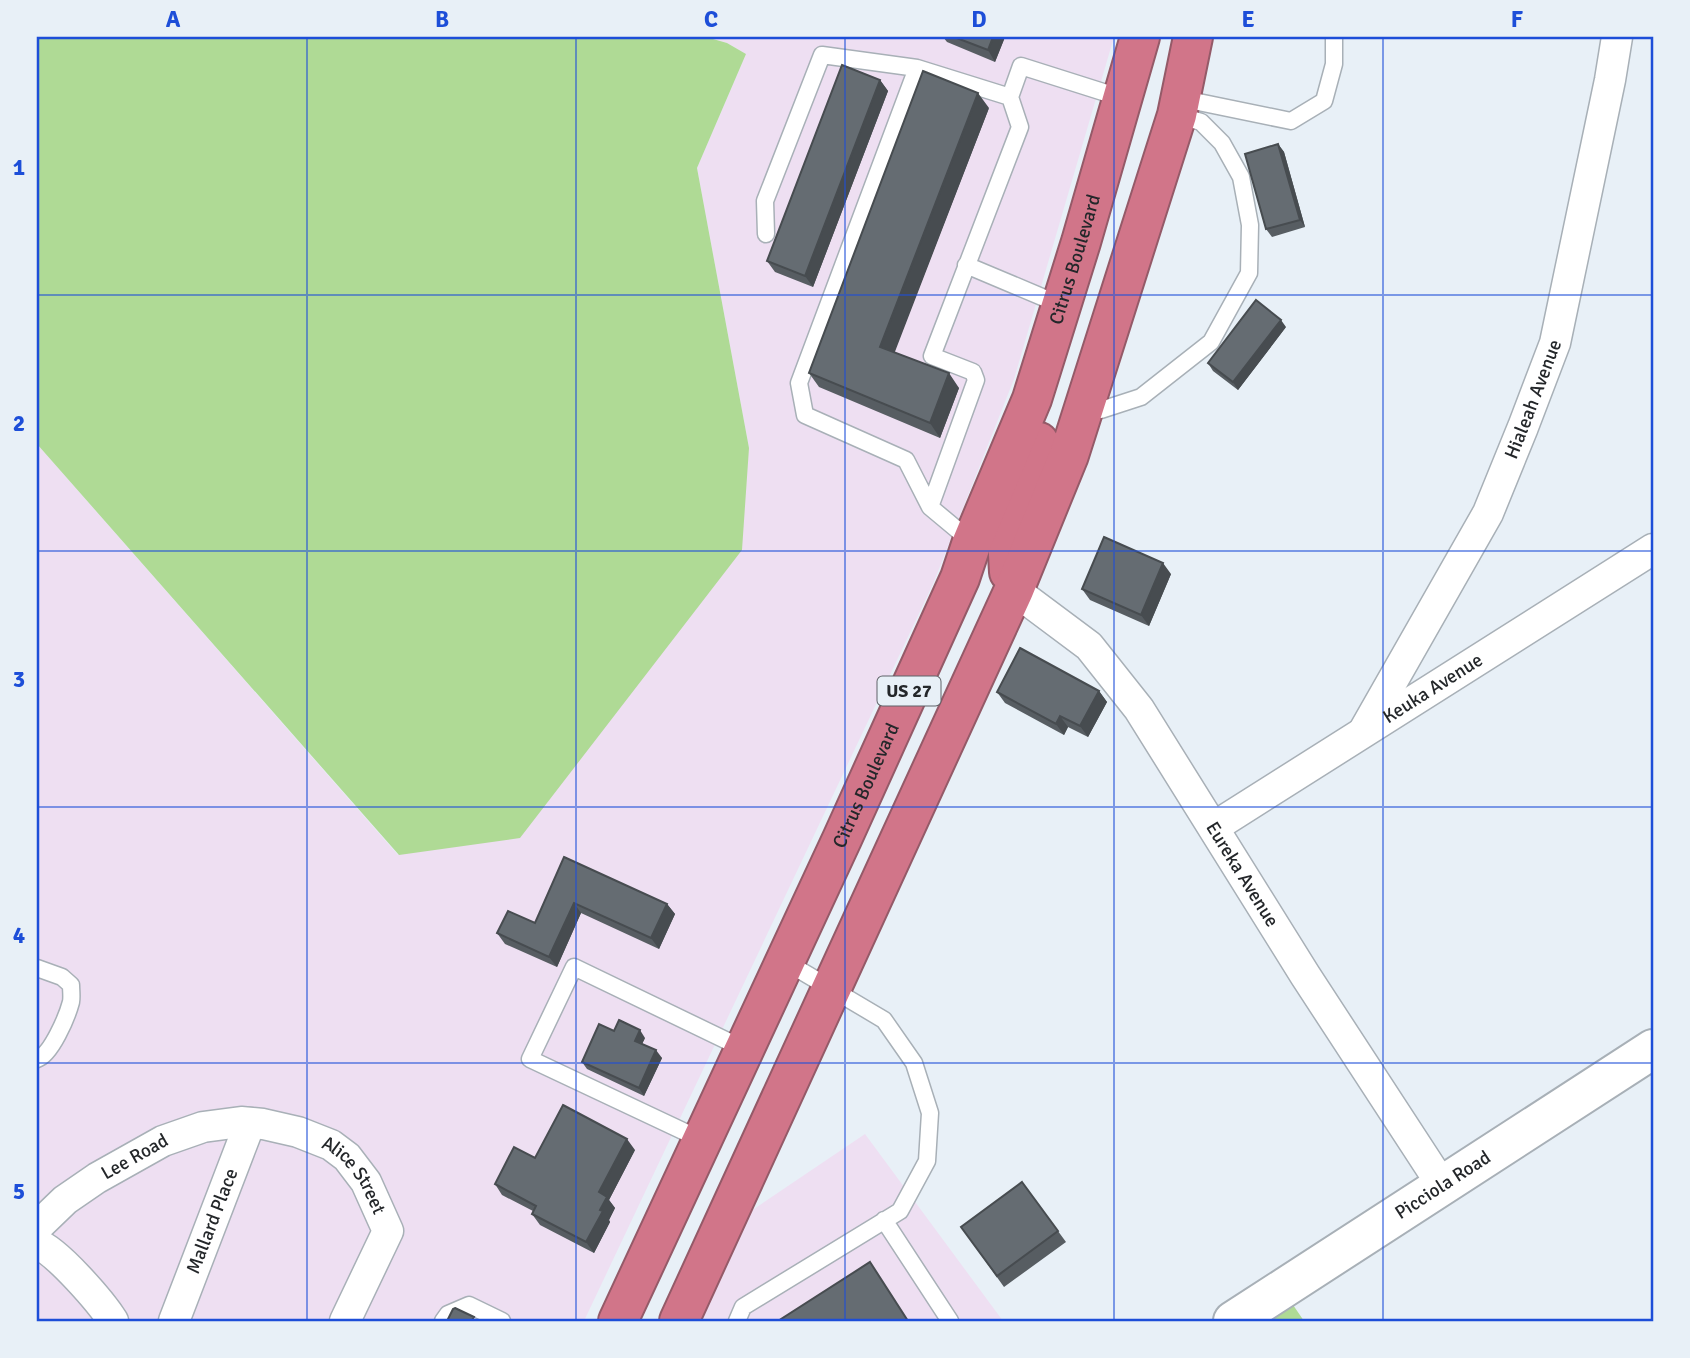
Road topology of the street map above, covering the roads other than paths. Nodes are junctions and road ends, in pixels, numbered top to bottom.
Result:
1 (1140, 37) edge
2 (1193, 37) edge
3 (1334, 37) edge
4 (1617, 37) edge
5 (917, 68) junction
6 (1010, 97) junction
7 (1124, 99) junction
8 (1178, 107) junction
9 (766, 234) dead end
10 (1082, 242) junction
11 (966, 265) junction
12 (1062, 306) junction
13 (1086, 407) junction
14 (930, 507) junction
15 (972, 542) junction
16 (1653, 549) edge
17 (1014, 590) junction
18 (1365, 729) junction
19 (1214, 827) junction
20 (880, 885) junction
21 (786, 962) junction
22 (37, 968) edge
23 (832, 990) junction
24 (729, 1042) junction
25 (1653, 1049) edge
26 (37, 1059) edge
27 (250, 1123) junction
28 (687, 1133) junction
29 (1442, 1185) junction
30 (884, 1220) junction
31 (37, 1227) edge
32 (37, 1244) edge
33 (1257, 1315) edge
34 (113, 1321) edge
35 (174, 1321) edge
36 (345, 1321) edge
37 (443, 1321) edge
38 (502, 1321) edge
39 (618, 1321) edge
40 (680, 1321) edge
41 (737, 1321) edge
42 (950, 1321) edge

1 - 7 highway, Citrus Boulevard / US 27
2 - 8 highway, US 27
3 - 8 lane
4 - 18 street, Hialeah Avenue
5 - 6 lane
5 - 9 lane
5 - 14 lane
6 - 7 lane
6 - 11 lane
7 - 10 highway, Citrus Boulevard / US 27
8 - 13 highway, US 27
8 - 13 lane
10 - 12 highway, Citrus Boulevard / US 27
10 - 17 highway
11 - 12 lane
11 - 14 lane
12 - 15 highway, Citrus Boulevard / US 27
13 - 17 highway, US 27
14 - 15 lane
15 - 20 highway
15 - 21 highway, Citrus Boulevard / US 27
16 - 18 street, Keuka Avenue
17 - 19 street, Eureka Avenue
17 - 20 highway, US 27
18 - 19 street, Keuka Avenue
19 - 29 street, Eureka Avenue
20 - 23 highway, US 27
21 - 23 lane
21 - 24 highway, Citrus Boulevard / US 27
22 - 26 lane
23 - 30 lane
23 - 40 highway, US 27
24 - 28 highway, Citrus Boulevard / US 27
24 - 28 lane
25 - 29 street, Picciola Road
27 - 31 street, Lee Road
27 - 35 street, Mallard Place
27 - 36 street, Alice Street
28 - 39 highway, Citrus Boulevard / US 27
29 - 33 street, Picciola Road
30 - 41 lane
30 - 42 lane
32 - 34 street
37 - 38 lane

